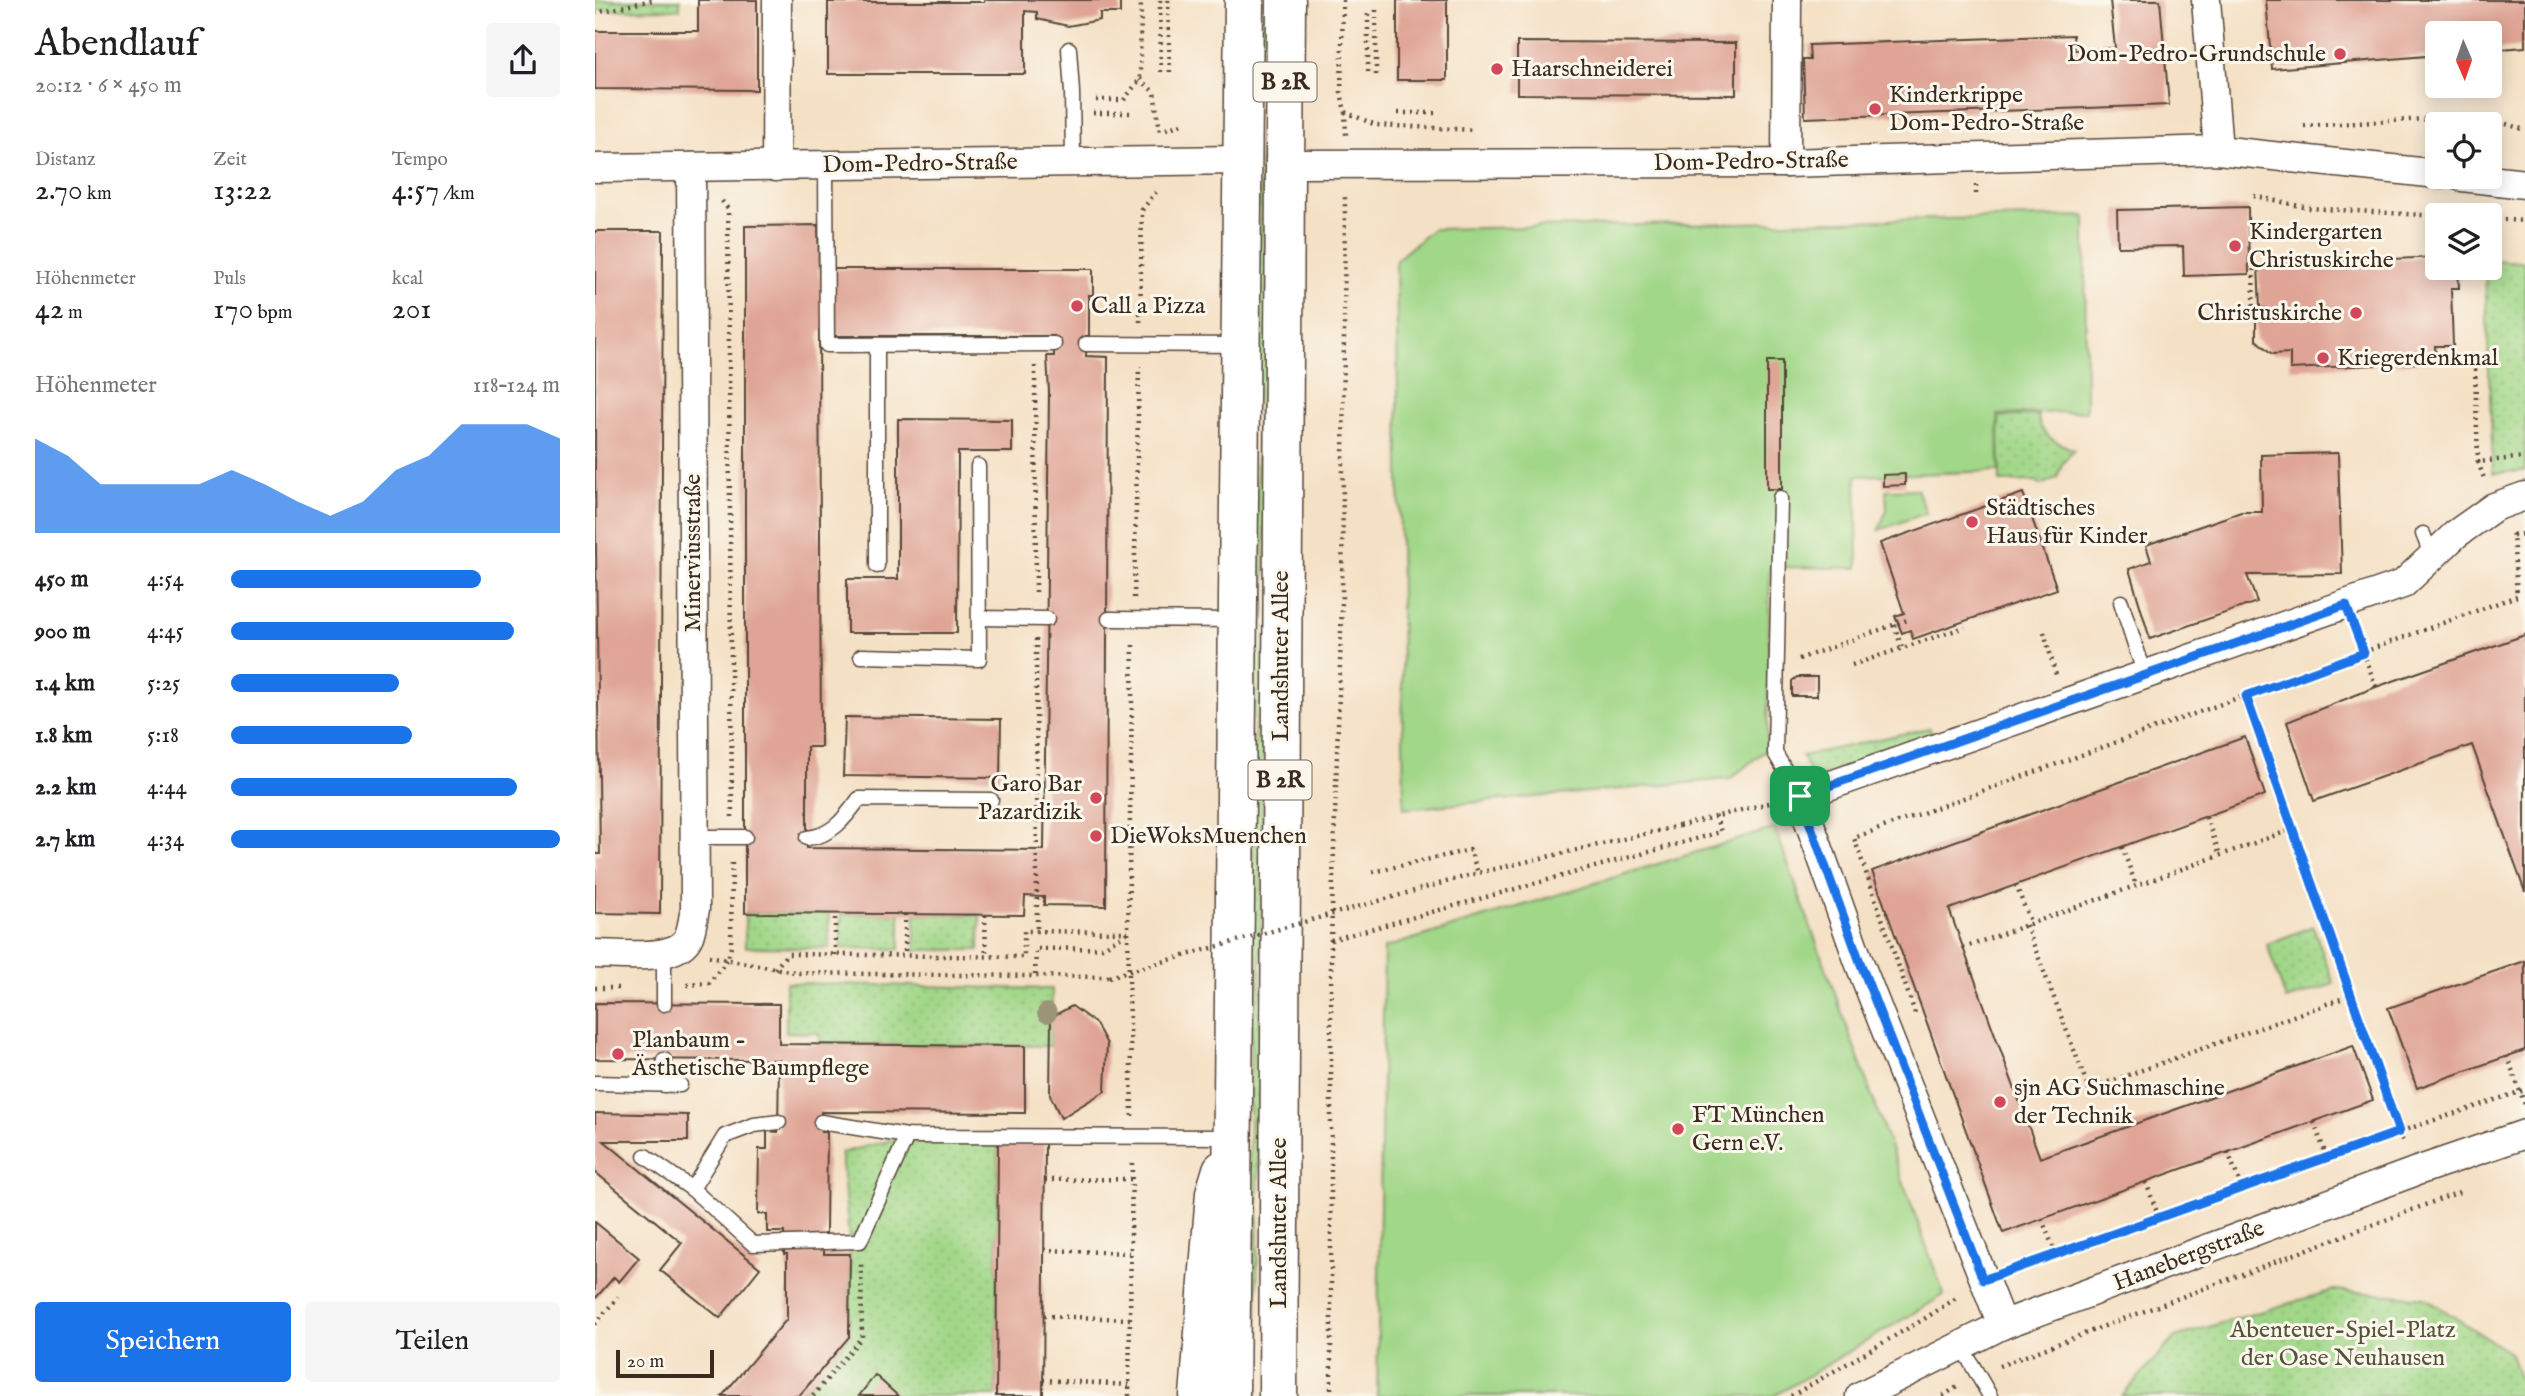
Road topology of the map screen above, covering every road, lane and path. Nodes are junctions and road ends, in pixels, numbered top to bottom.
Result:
1 (652, 0) edge
2 (777, 0) edge
3 (1141, 0) edge
4 (1160, 0) edge
5 (1168, 0) edge
6 (1244, 0) edge
7 (1286, 0) edge
8 (1343, 0) edge
9 (1787, 0) edge
10 (2206, 0) edge
11 (1376, 5) dead end
12 (595, 13) edge
13 (1368, 13) dead end
14 (1069, 49) dead end
15 (1376, 75) dead end
16 (1161, 76) dead end
17 (1170, 76) dead end
18 (1368, 76) dead end
19 (1345, 112) junction
20 (1086, 113) dead end
21 (1131, 113) dead end
22 (1398, 113) dead end
23 (1438, 113) dead end
24 (1182, 124) dead end
25 (2302, 127) dead end
26 (1147, 130) dead end
27 (1160, 130) junction
28 (1481, 130) dead end
29 (2525, 130) edge
30 (2218, 150) junction
31 (1244, 160) junction
32 (1073, 162) junction
33 (1160, 162) junction
34 (1347, 163) junction
35 (1786, 163) junction
36 (1284, 164) junction
37 (826, 166) junction
38 (691, 167) junction
39 (776, 167) junction
40 (595, 168) edge
41 (2425, 173) edge
42 (2502, 181) edge
43 (1976, 184) dead end
44 (2525, 184) edge
45 (2254, 196) dead end
46 (1976, 197) dead end
47 (2425, 215) edge
48 (2502, 220) edge
49 (2525, 221) edge
50 (2254, 249) dead end
51 (2253, 306) dead end
52 (1054, 344) dead end
53 (1086, 344) dead end
54 (877, 345) junction
55 (1139, 345) junction
56 (1242, 345) junction
57 (2475, 369) dead end
58 (2525, 457) edge
59 (2479, 461) junction
60 (978, 466) dead end
61 (2525, 496) edge
62 (1780, 498) dead end
63 (2494, 507) junction
64 (2525, 534) edge
65 (2513, 535) junction
66 (877, 566) dead end
67 (2121, 602) dead end
68 (2346, 605) junction
69 (981, 618) junction
70 (1047, 619) dead end
71 (1109, 619) dead end
72 (1134, 619) junction
73 (1238, 620) junction
74 (1906, 620) dead end
75 (1894, 625) junction
76 (1965, 627) dead end
77 (2044, 632) dead end
78 (1902, 648) junction
79 (2364, 653) junction
80 (861, 656) dead end
81 (1852, 665) dead end
82 (1777, 667) junction
83 (2145, 675) junction
84 (2057, 679) dead end
85 (2376, 687) dead end
86 (2246, 696) junction
87 (1800, 796) junction
88 (992, 800) dead end
89 (1715, 816) junction
90 (2206, 817) dead end
91 (2293, 829) junction
92 (694, 837) junction
93 (745, 837) dead end
94 (807, 838) dead end
95 (2122, 847) dead end
96 (2220, 856) junction
97 (1373, 872) dead end
98 (1478, 873) junction
99 (2016, 885) dead end
100 (2137, 886) junction
101 (835, 913) dead end
102 (905, 914) dead end
103 (985, 915) dead end
104 (2028, 925) junction
105 (1128, 932) junction
106 (1331, 940) junction
107 (676, 948) junction
108 (1963, 948) dead end
109 (595, 954) edge
110 (835, 955) junction
111 (905, 956) junction
112 (986, 957) junction
113 (1907, 968) dead end
114 (775, 969) junction
115 (1900, 970) junction
116 (1035, 975) junction
117 (2352, 995) junction
118 (664, 1004) dead end
119 (1918, 1023) dead end
120 (2507, 1056) dead end
121 (664, 1060) dead end
122 (595, 1083) edge
123 (665, 1085) junction
124 (681, 1085) dead end
125 (2523, 1091) edge
126 (2525, 1105) edge
127 (779, 1122) dead end
128 (821, 1122) dead end
129 (2314, 1122) dead end
130 (2399, 1132) junction
131 (2525, 1133) edge
132 (1132, 1135) junction
133 (907, 1136) junction
134 (1231, 1137) junction
135 (2228, 1152) dead end
136 (645, 1156) dead end
137 (2327, 1158) junction
138 (2414, 1172) junction
139 (1132, 1179) junction
140 (1045, 1180) dead end
141 (2146, 1182) dead end
142 (2473, 1187) dead end
143 (692, 1189) junction
144 (2242, 1189) junction
145 (2159, 1218) junction
146 (2042, 1219) dead end
147 (860, 1241) junction
148 (1044, 1250) dead end
149 (1131, 1253) junction
150 (2056, 1255) junction
151 (1983, 1280) junction
152 (618, 1297) dead end
153 (1044, 1317) dead end
154 (1130, 1319) junction
155 (595, 1324) edge
156 (2002, 1325) junction
157 (1960, 1344) junction
158 (1979, 1374) junction
159 (1043, 1380) dead end
160 (1130, 1385) junction
161 (813, 1396) edge
162 (1129, 1396) edge
163 (1199, 1396) edge
164 (1230, 1396) edge
165 (1278, 1396) edge
166 (1331, 1396) edge
167 (1791, 1396) edge
168 (1860, 1396) edge
169 (1943, 1396) edge
170 (1990, 1396) edge

1 - 12 path
2 - 39 street
3 - 27 path
4 - 16 path
5 - 17 path
6 - 31 main road, Landshuter Allee / B 2R
7 - 36 main road, Landshuter Allee / B 2R
8 - 19 path
9 - 35 street
10 - 30 street
11 - 15 path
13 - 18 path
14 - 32 lane
19 - 28 path
19 - 34 path
20 - 21 path
22 - 23 path
24 - 27 path
25 - 29 path
26 - 27 path
27 - 33 path
30 - 35 street, Dom-Pedro-Straße
30 - 41 street, Dom-Pedro-Straße
31 - 33 street, Dom-Pedro-Straße
31 - 56 main road, Landshuter Allee / B 2R
32 - 33 street, Dom-Pedro-Straße
32 - 37 street, Dom-Pedro-Straße
33 - 55 path
34 - 35 street, Dom-Pedro-Straße
34 - 36 street, Dom-Pedro-Straße
34 - 106 path
36 - 165 main road, Landshuter Allee / B 2R
37 - 39 street, Dom-Pedro-Straße
37 - 54 lane
38 - 39 street, Dom-Pedro-Straße
38 - 40 street, Dom-Pedro-Straße
38 - 92 street, Minerviusstraße
42 - 44 street
43 - 46 path
45 - 47 path
48 - 49 path
50 - 51 path
52 - 54 lane
53 - 55 lane
54 - 66 lane
55 - 56 lane
55 - 72 path
56 - 73 main road, Landshuter Allee / B 2R
57 - 59 path
58 - 59 path
59 - 63 path
60 - 69 lane
61 - 63 street
62 - 82 lane
63 - 65 path
63 - 68 street
64 - 65 path
65 - 79 path
67 - 83 lane
68 - 79 path
68 - 83 street
69 - 70 lane
69 - 80 lane
71 - 72 lane
72 - 73 lane
72 - 105 path
73 - 134 main road, Landshuter Allee / B 2R
74 - 75 path
75 - 78 path
75 - 82 path
76 - 78 path
77 - 84 path
78 - 81 path
79 - 85 path
79 - 86 path
82 - 87 lane
83 - 87 street
86 - 91 path
86 - 115 path
87 - 89 path
87 - 151 street
88 - 94 lane
89 - 98 path, bridge
89 - 106 path
90 - 96 path
91 - 96 path
91 - 117 path
92 - 93 lane
92 - 107 street, Minerviusstraße
95 - 100 path
96 - 100 path
97 - 98 path
98 - 116 path, bridge
99 - 104 path
100 - 104 path
101 - 110 path
102 - 111 path
103 - 112 path
104 - 108 path
104 - 117 path
105 - 112 path
105 - 116 path
105 - 132 path
106 - 166 path
107 - 109 street
107 - 114 path
107 - 118 lane
110 - 111 path
110 - 114 path
111 - 112 path
113 - 115 path
114 - 116 path
115 - 119 path
117 - 130 path
120 - 125 path
121 - 123 lane
122 - 123 lane
123 - 124 lane
125 - 126 path
125 - 130 path
127 - 143 lane
128 - 133 lane
129 - 137 path
130 - 137 path
130 - 138 path
131 - 138 street, Hanebergstraße
132 - 133 lane
132 - 134 lane
132 - 139 path
133 - 147 lane
134 - 163 main road, Landshuter Allee
134 - 164 main road, Landshuter Allee / B 2R
135 - 144 path
136 - 143 lane
137 - 144 path
138 - 156 street, Hanebergstraße
139 - 140 path
139 - 149 path
141 - 145 path
142 - 158 path
143 - 147 lane
144 - 145 path
145 - 150 path
146 - 150 path
147 - 161 path
148 - 149 path
149 - 154 path
150 - 151 path
151 - 156 street
151 - 167 path
152 - 155 path
153 - 154 path
154 - 160 path
156 - 157 street, Hanebergstraße
157 - 158 lane
157 - 168 street, Hanebergstraße
158 - 169 path
158 - 170 lane
159 - 160 path
160 - 162 path

